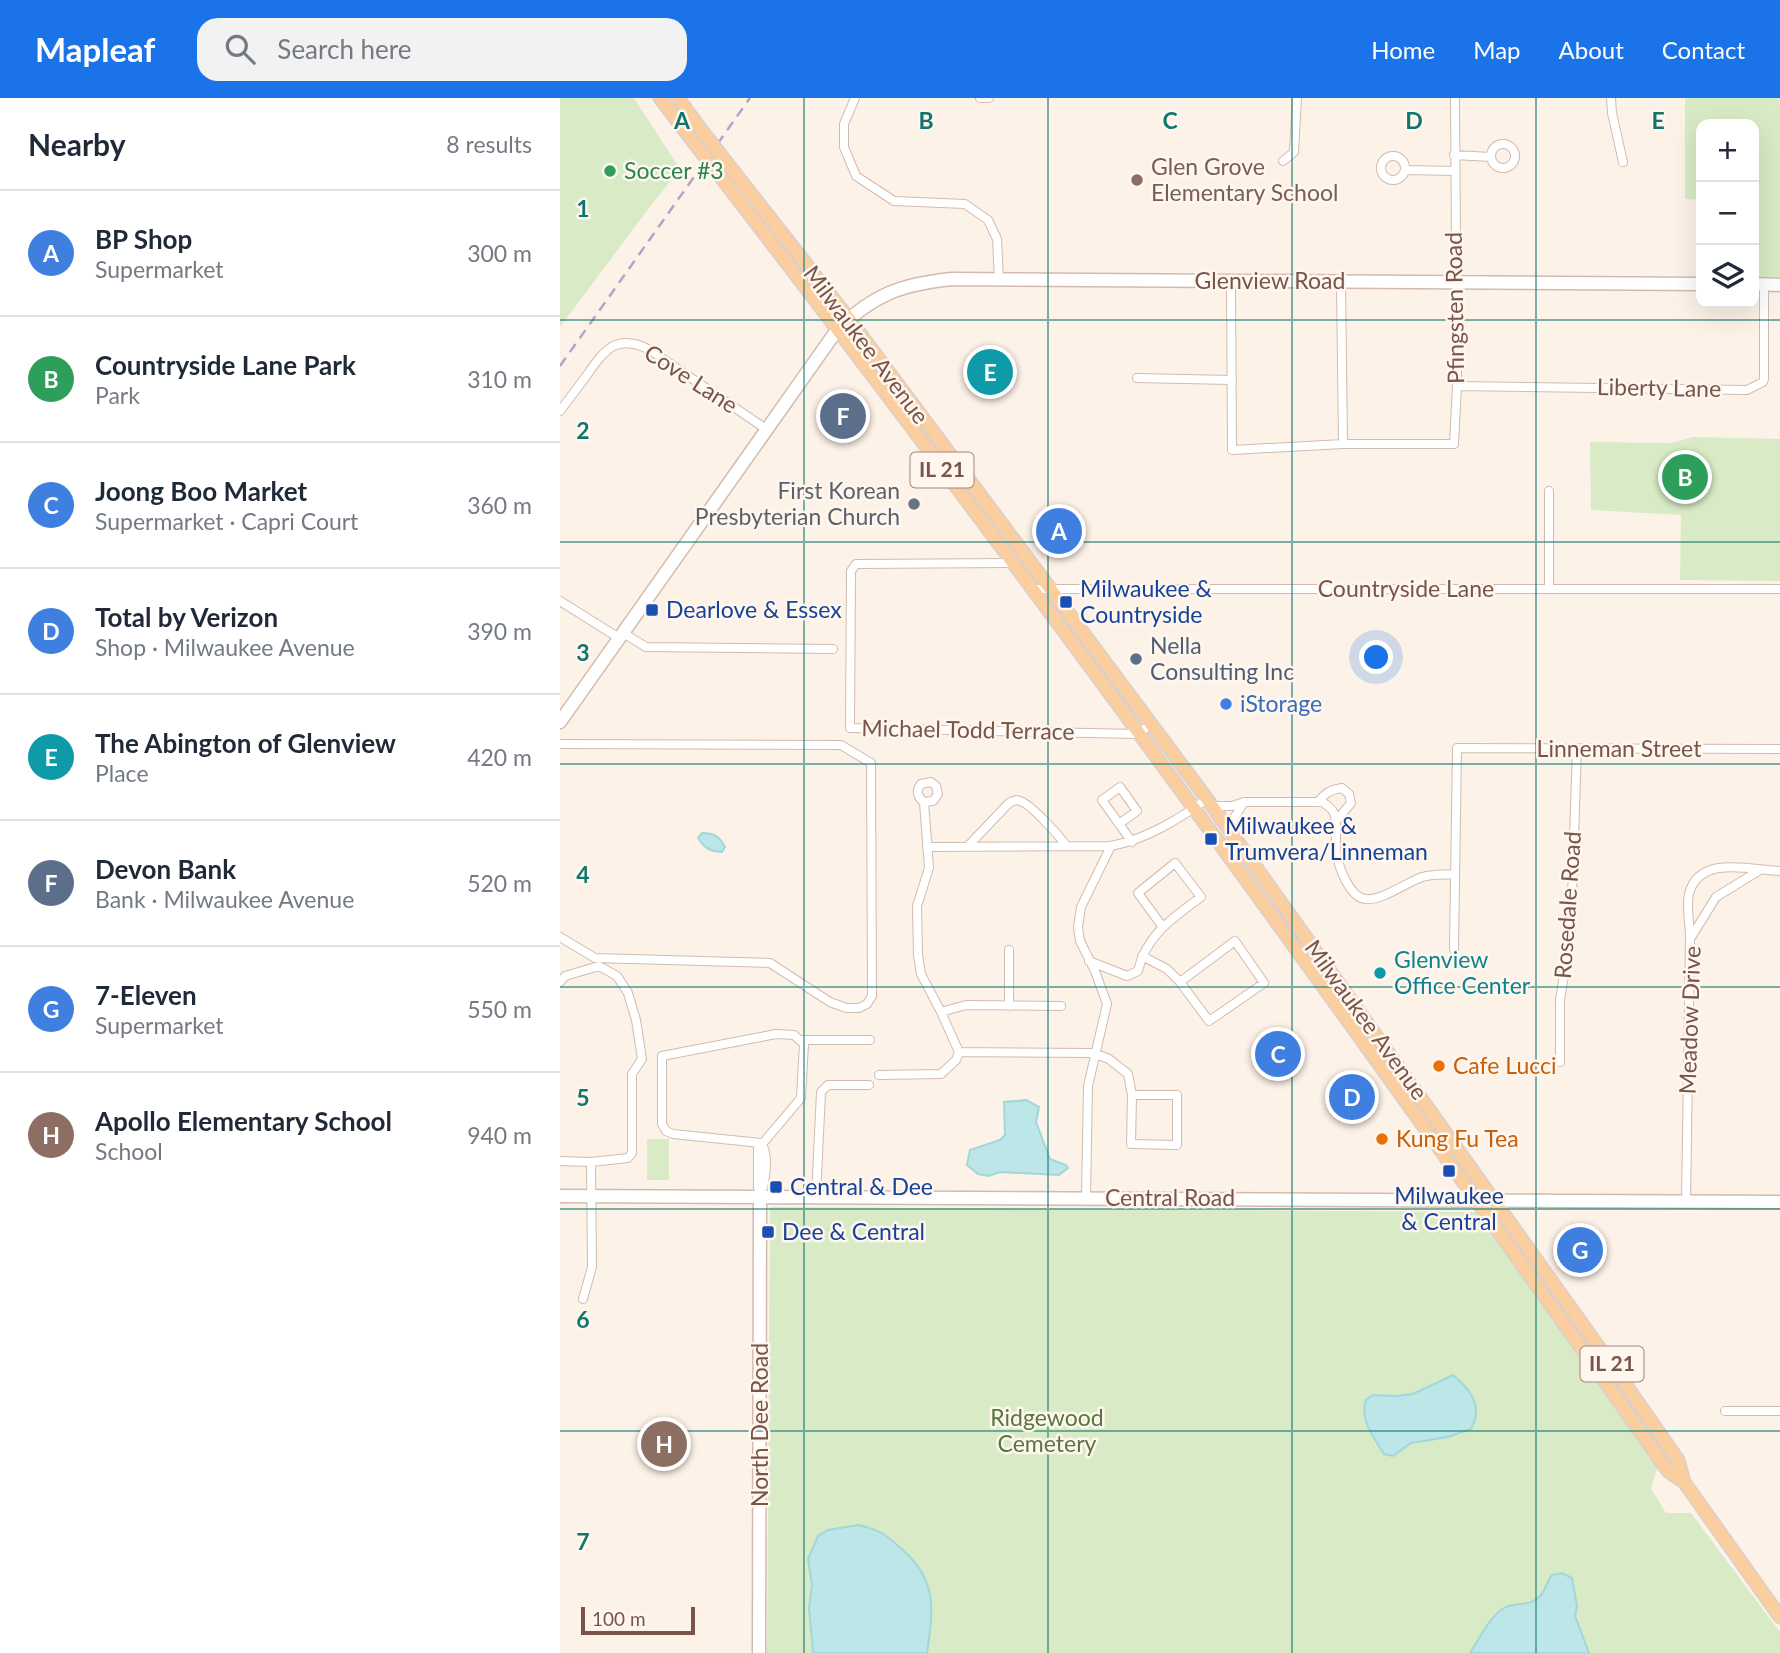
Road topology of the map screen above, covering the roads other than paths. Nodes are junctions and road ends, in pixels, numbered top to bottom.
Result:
1 (660, 98) edge
2 (678, 98) edge
3 (855, 98) edge
4 (980, 98) edge
5 (989, 98) edge
6 (1297, 98) edge
7 (1455, 98) edge
8 (1611, 98) edge
9 (1454, 155) junction
10 (1491, 157) dead end
11 (1283, 161) dead end
12 (1623, 162) dead end
13 (1405, 170) dead end
14 (1454, 171) junction
15 (999, 279) junction
16 (1231, 281) junction
17 (1341, 282) junction
18 (1455, 282) junction
19 (1696, 284) edge
20 (1759, 284) edge
21 (1780, 285) edge
22 (849, 319) junction
23 (837, 330) junction
24 (1137, 378) dead end
25 (1232, 380) junction
26 (1457, 386) junction
27 (560, 411) edge
28 (766, 429) junction
29 (1343, 444) junction
30 (1549, 491) dead end
31 (1011, 563) junction
32 (1031, 589) junction
33 (1050, 589) junction
34 (1549, 589) junction
35 (1780, 589) edge
36 (560, 601) edge
37 (621, 636) junction
38 (833, 649) dead end
39 (560, 722) edge
40 (1152, 724) junction
41 (1138, 734) junction
42 (560, 744) edge
43 (1577, 748) junction
44 (1780, 749) edge
45 (924, 802) dead end
46 (1210, 802) junction
47 (1244, 802) junction
48 (1318, 802) junction
49 (1194, 808) junction
50 (1336, 821) junction
51 (1119, 824) junction
52 (1228, 828) junction
53 (1132, 842) junction
54 (927, 846) junction
55 (968, 846) junction
56 (1067, 846) junction
57 (1111, 846) junction
58 (1759, 870) junction
59 (1780, 871) edge
60 (1455, 874) junction
61 (1162, 926) junction
62 (560, 937) edge
63 (1690, 939) junction
64 (1454, 949) dead end
65 (1009, 950) dead end
66 (1142, 956) junction
67 (1089, 961) junction
68 (560, 982) edge
69 (1180, 982) junction
70 (1009, 1006) junction
71 (1061, 1006) dead end
72 (942, 1012) junction
73 (1358, 1035) junction
74 (870, 1040) dead end
75 (803, 1042) junction
76 (959, 1052) junction
77 (1094, 1053) junction
78 (1560, 1062) dead end
79 (879, 1075) dead end
80 (1412, 1083) junction
81 (869, 1085) dead end
82 (1132, 1095) junction
83 (761, 1143) junction
84 (560, 1161) edge
85 (591, 1163) junction
86 (560, 1196) edge
87 (592, 1196) junction
88 (760, 1197) junction
89 (816, 1197) junction
90 (1086, 1198) junction
91 (1475, 1199) junction
92 (1495, 1200) junction
93 (1686, 1201) junction
94 (1780, 1202) edge
95 (583, 1299) dead end
96 (1725, 1411) dead end
97 (1780, 1411) edge
98 (1684, 1482) junction
99 (1780, 1617) edge
100 (759, 1653) edge

1 - 23 main road, Milwaukee Avenue / IL 21, bridge
2 - 22 main road, Milwaukee Avenue / IL 21, bridge
3 - 15 street
4 - 5 street
6 - 11 street
7 - 9 street, Pfingsten Road
8 - 12 street
9 - 10 street
9 - 14 street, Pfingsten Road
13 - 14 street
14 - 18 street, Pfingsten Road
15 - 16 main road, Glenview Road
15 - 22 main road, Glenview Road
16 - 17 main road, Glenview Road
16 - 25 street
17 - 18 main road, Glenview Road
17 - 29 street
18 - 19 main road, Glenview Road
18 - 26 street, Pfingsten Road
20 - 21 main road
20 - 26 street, Liberty Lane
22 - 23 main road, Glenview Road
22 - 33 main road, Milwaukee Avenue / IL 21
23 - 28 main road, Glenview Road
23 - 31 main road, Milwaukee Avenue / IL 21
24 - 25 street
25 - 29 street
26 - 29 street, Pfingsten Road
27 - 28 street, Cove Lane
28 - 37 main road, Glenview Road
30 - 34 street
31 - 32 main road, Milwaukee Avenue / IL 21
31 - 41 street, Michael Todd Terrace
32 - 33 street, Countryside Lane
32 - 41 main road, Milwaukee Avenue / IL 21
33 - 34 street, Countryside Lane
33 - 40 main road, Milwaukee Avenue / IL 21
34 - 35 street, Countryside Lane
36 - 37 street
37 - 38 street
37 - 39 main road, Glenview Road
40 - 41 street
40 - 46 main road, Milwaukee Avenue / IL 21
41 - 49 main road, Milwaukee Avenue / IL 21
42 - 62 street
43 - 44 street, Linneman Street
43 - 60 street, Linneman Street
43 - 78 street, Rosedale Road
45 - 54 street
46 - 47 street
46 - 49 street
46 - 52 main road, Milwaukee Avenue / IL 21
47 - 48 street
47 - 52 street
48 - 50 street
48 - 50 street
49 - 53 street
49 - 73 main road, Milwaukee Avenue / IL 21
50 - 60 street
51 - 51 street
51 - 53 street
52 - 80 main road, Milwaukee Avenue / IL 21
53 - 57 street
54 - 55 street
54 - 72 street
55 - 56 street
55 - 56 street
56 - 57 street
57 - 67 street
58 - 59 street
58 - 63 street, Meadow Drive
58 - 63 street
60 - 64 street
61 - 61 street
61 - 66 street
63 - 93 street, Meadow Drive
65 - 70 street
66 - 67 street
66 - 69 street
67 - 77 street
68 - 85 street
69 - 69 street
70 - 71 street
70 - 72 street
72 - 76 street
73 - 80 main road
73 - 91 main road, Milwaukee Avenue / IL 21
74 - 75 street
75 - 83 street
75 - 83 street
76 - 77 street
76 - 79 street
77 - 82 street
77 - 90 street
80 - 92 main road, Milwaukee Avenue / IL 21
81 - 89 street
82 - 82 street
83 - 88 street
84 - 85 street
85 - 87 street
86 - 87 main road, Central Road
87 - 88 main road, Central Road
87 - 95 street
88 - 89 main road, Central Road
88 - 100 main road, North Dee Road
89 - 90 main road, Central Road
90 - 91 main road, Central Road
91 - 92 main road, Central Road
91 - 98 main road, Milwaukee Avenue / IL 21
92 - 93 main road, Central Road
92 - 98 main road, Milwaukee Avenue / IL 21
93 - 94 main road, Central Road
96 - 97 street
98 - 99 main road

